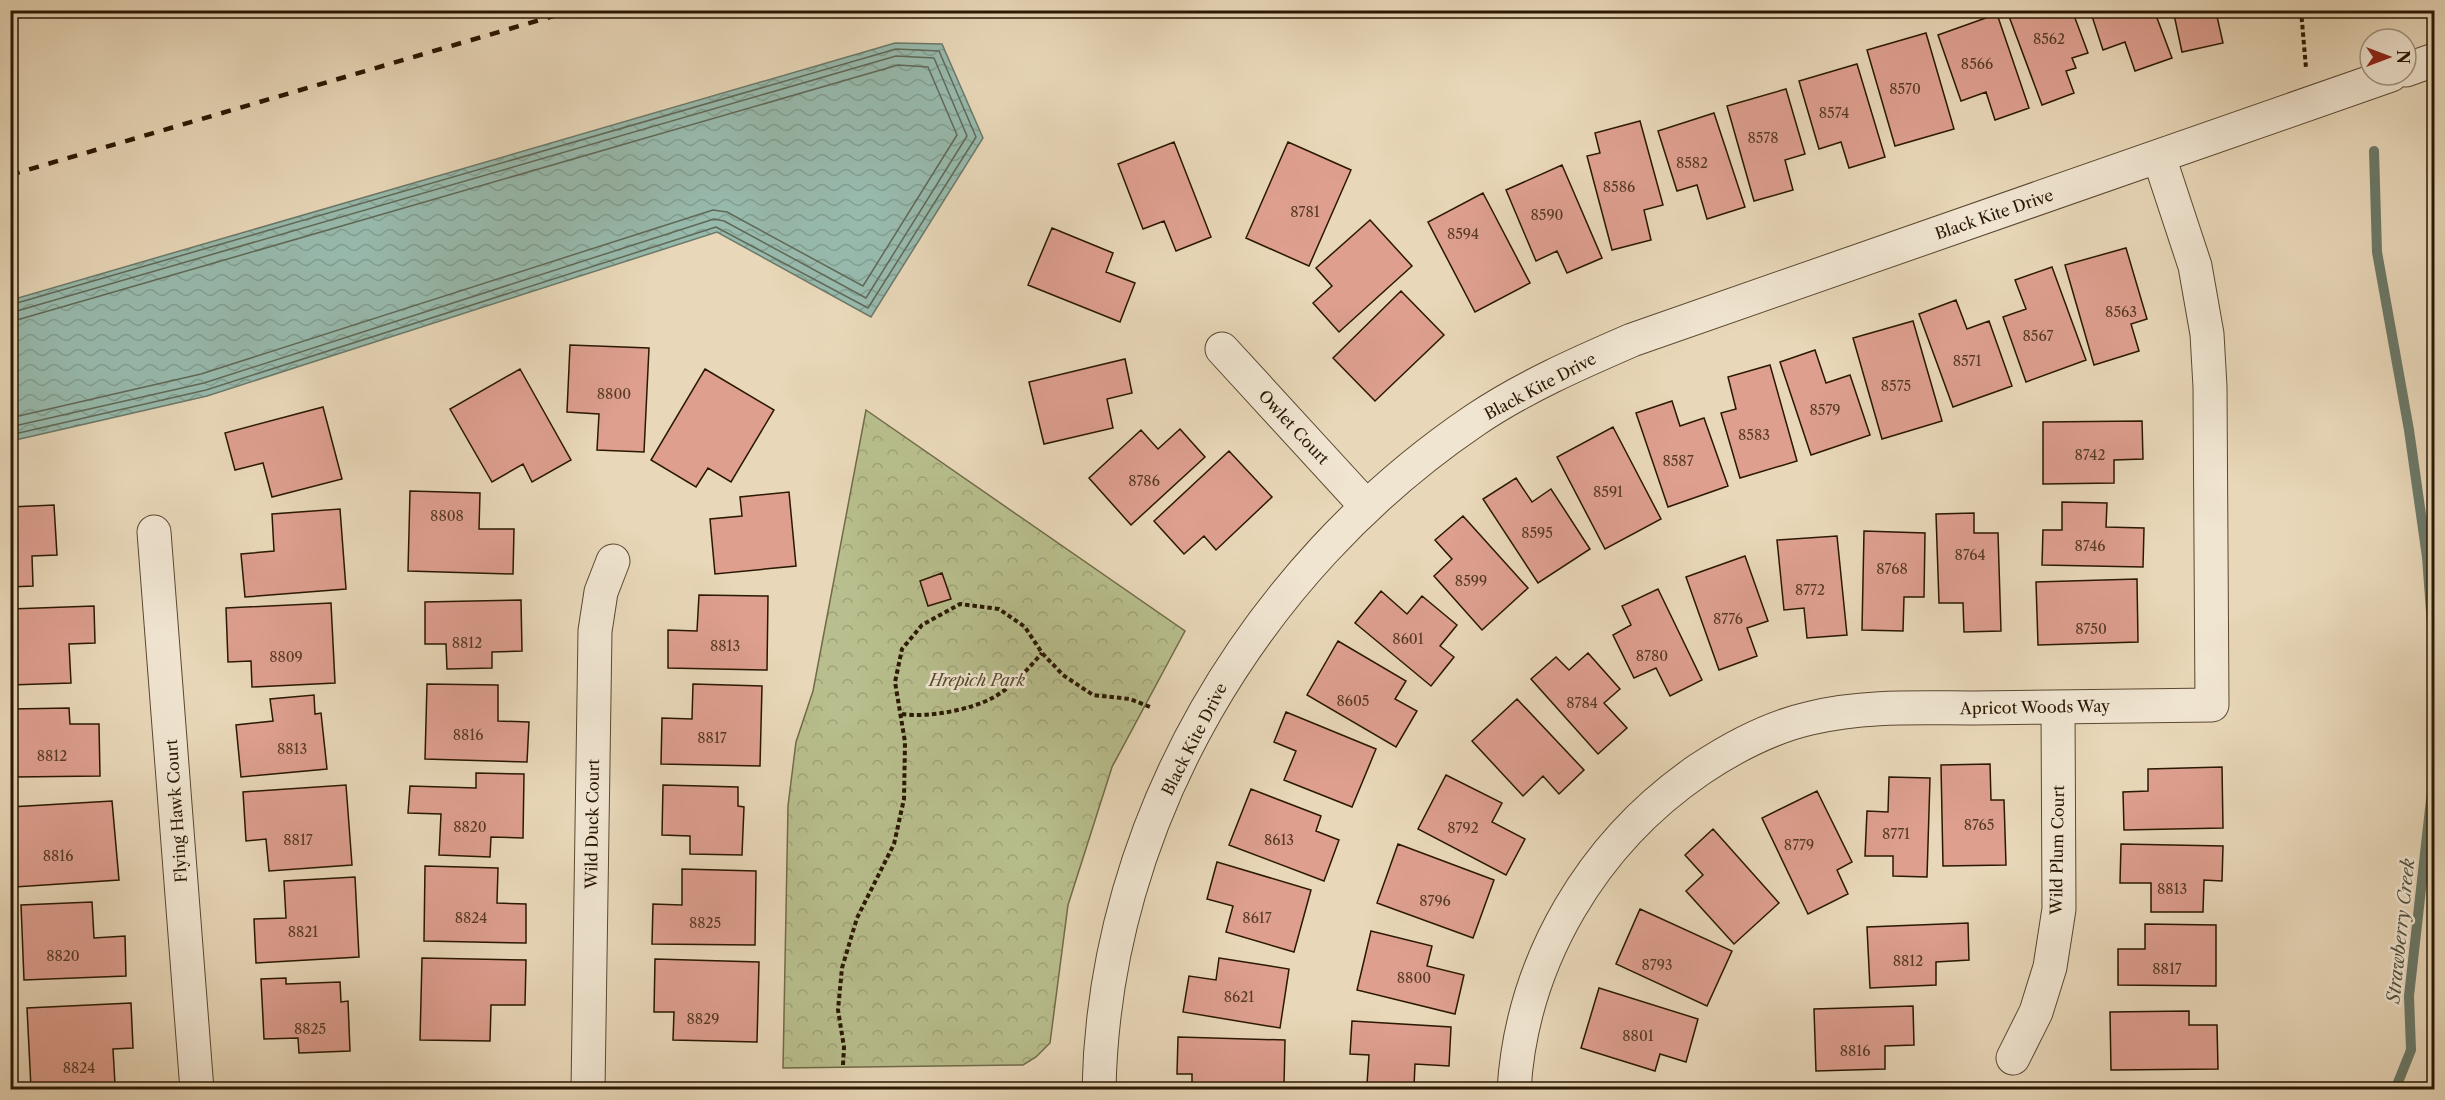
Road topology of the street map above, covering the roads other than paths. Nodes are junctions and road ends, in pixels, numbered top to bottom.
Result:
1 (2434, 60) edge
2 (2418, 66) edge
3 (2358, 87) edge
4 (2159, 157) junction
5 (1222, 349) dead end
6 (1366, 506) junction
7 (154, 532) dead end
8 (613, 561) dead end
9 (2058, 707) junction
10 (2013, 1058) dead end
11 (197, 1089) edge
12 (588, 1089) edge
13 (1099, 1089) edge
14 (1514, 1089) edge

1 - 2 street
3 - 4 street, Black Kite Drive
4 - 6 street, Black Kite Drive
4 - 9 street, Apricot Woods Way
5 - 6 street, Owlet Court
6 - 13 street, Black Kite Drive
7 - 11 street, Flying Hawk Court
8 - 12 street, Wild Duck Court
9 - 10 street, Wild Plum Court
9 - 14 street, Apricot Woods Way

